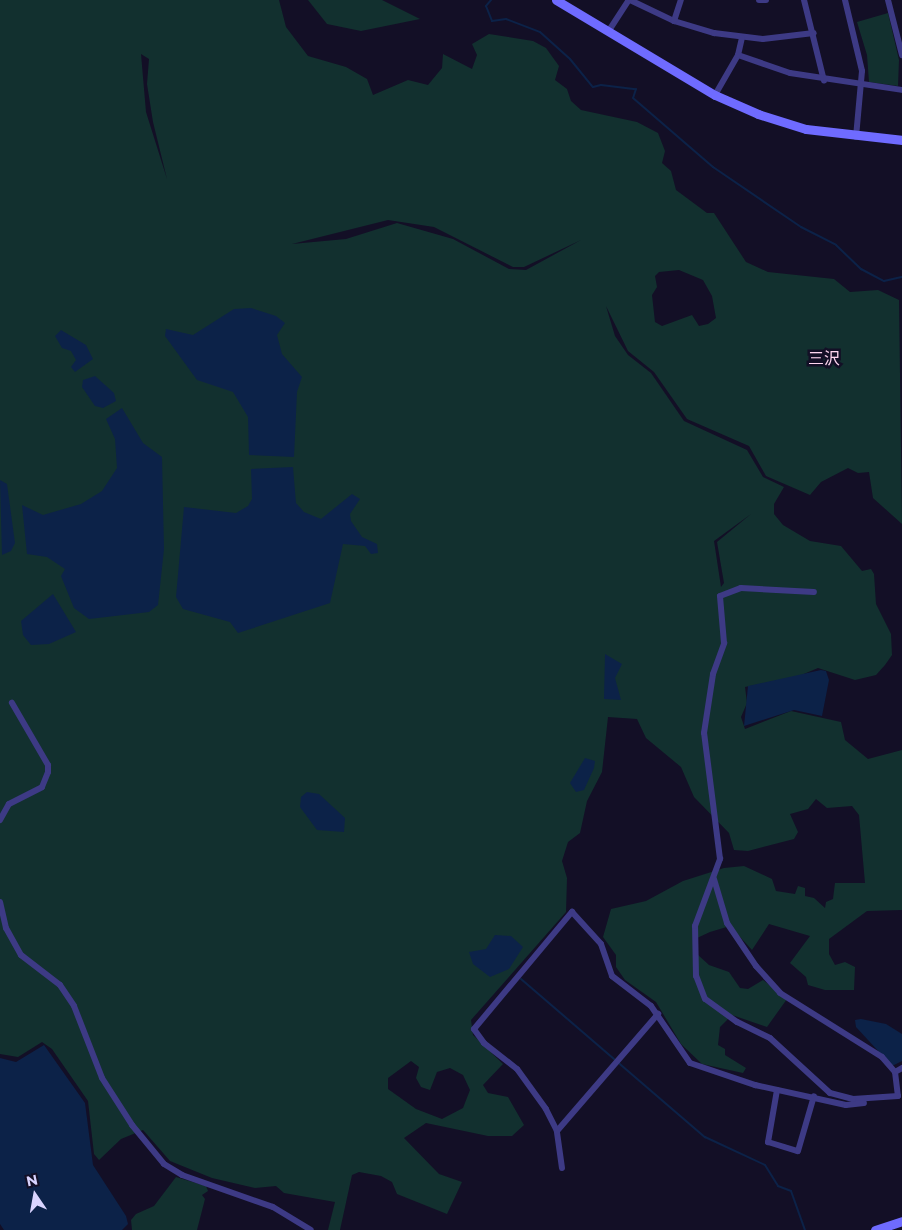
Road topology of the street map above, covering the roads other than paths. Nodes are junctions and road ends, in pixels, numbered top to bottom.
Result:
1 (556, 0) edge
2 (630, 0) edge
3 (682, 0) edge
4 (759, 0) edge
5 (766, 0) edge
6 (804, 0) edge
7 (845, 0) edge
8 (888, 0) edge
9 (674, 21) junction
10 (608, 32) junction
11 (814, 33) junction
12 (742, 38) junction
13 (738, 54) junction
14 (902, 55) edge
15 (824, 81) junction
16 (862, 87) junction
17 (902, 90) edge
18 (715, 95) junction
19 (856, 137) junction
20 (902, 140) edge
21 (814, 592) dead end
22 (12, 703) dead end
23 (0, 820) edge
24 (714, 879) junction
25 (0, 902) edge
26 (658, 1014) junction
27 (902, 1068) edge
28 (895, 1072) junction
29 (777, 1090) junction
30 (814, 1096) junction
31 (885, 1099) junction
32 (557, 1131) junction
33 (562, 1168) dead end
34 (902, 1221) edge
35 (311, 1230) edge
36 (875, 1230) edge

1 - 10 street
2 - 9 street
2 - 10 street
3 - 9 street
4 - 5 street
6 - 11 street
7 - 16 street
8 - 14 street
9 - 12 street
10 - 18 street
11 - 12 street
11 - 15 street
12 - 13 street
13 - 15 street
13 - 18 street
15 - 16 street
16 - 17 street
16 - 19 street
18 - 19 street
19 - 20 street
21 - 24 street
22 - 23 street
24 - 28 street
24 - 31 street
25 - 35 street
26 - 29 street
26 - 32 street
26 - 32 street
27 - 28 street
28 - 31 street
29 - 30 street
29 - 30 street
30 - 31 street
32 - 33 street
34 - 36 street

